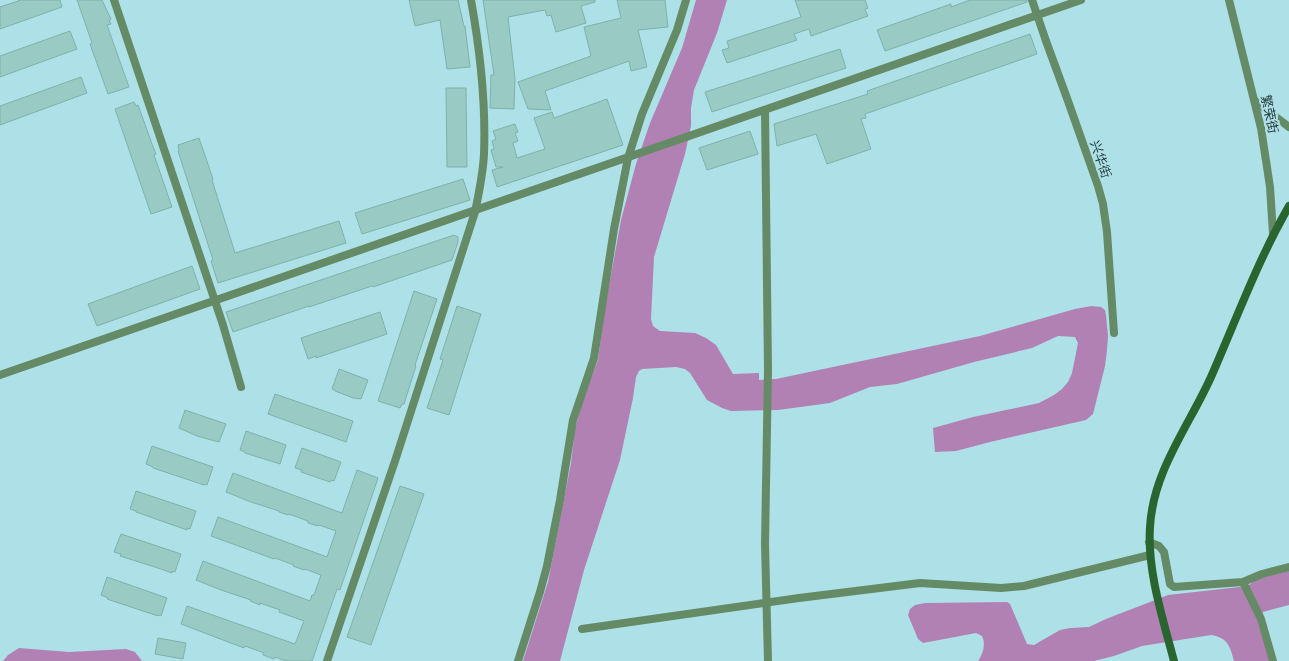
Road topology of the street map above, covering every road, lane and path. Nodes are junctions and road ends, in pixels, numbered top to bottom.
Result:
1 (114, 0) edge
2 (471, 0) edge
3 (686, 0) edge
4 (1032, 0) edge
5 (1081, 0) edge
6 (1229, 0) edge
7 (1037, 16) junction
8 (1255, 101) junction
9 (765, 110) junction
10 (1289, 127) edge
11 (628, 158) junction
12 (1289, 206) edge
13 (476, 210) junction
14 (1273, 234) junction
15 (215, 300) junction
16 (1114, 333) dead end
17 (0, 375) edge
18 (242, 387) dead end
19 (1149, 542) junction
20 (1150, 555) junction
21 (1289, 567) edge
22 (1243, 582) junction
23 (766, 603) junction
24 (582, 629) dead end
25 (327, 661) edge
26 (518, 661) edge
27 (768, 661) edge
28 (1174, 661) edge
29 (1273, 661) edge

1 - 15 street
2 - 13 street
3 - 11 street
4 - 7 street, 兴华街
5 - 7 street
6 - 8 street, 繁荣街
7 - 9 street
7 - 16 street, 兴华街
8 - 10 street
8 - 14 street, 繁荣街
9 - 11 street
9 - 23 street
11 - 13 street
11 - 26 street
12 - 14 main road
13 - 15 street
13 - 25 street
14 - 19 main road
15 - 17 street
15 - 18 street
19 - 20 main road
19 - 22 street
20 - 23 street
20 - 28 main road
21 - 22 street
22 - 29 street
23 - 24 street
23 - 27 street

